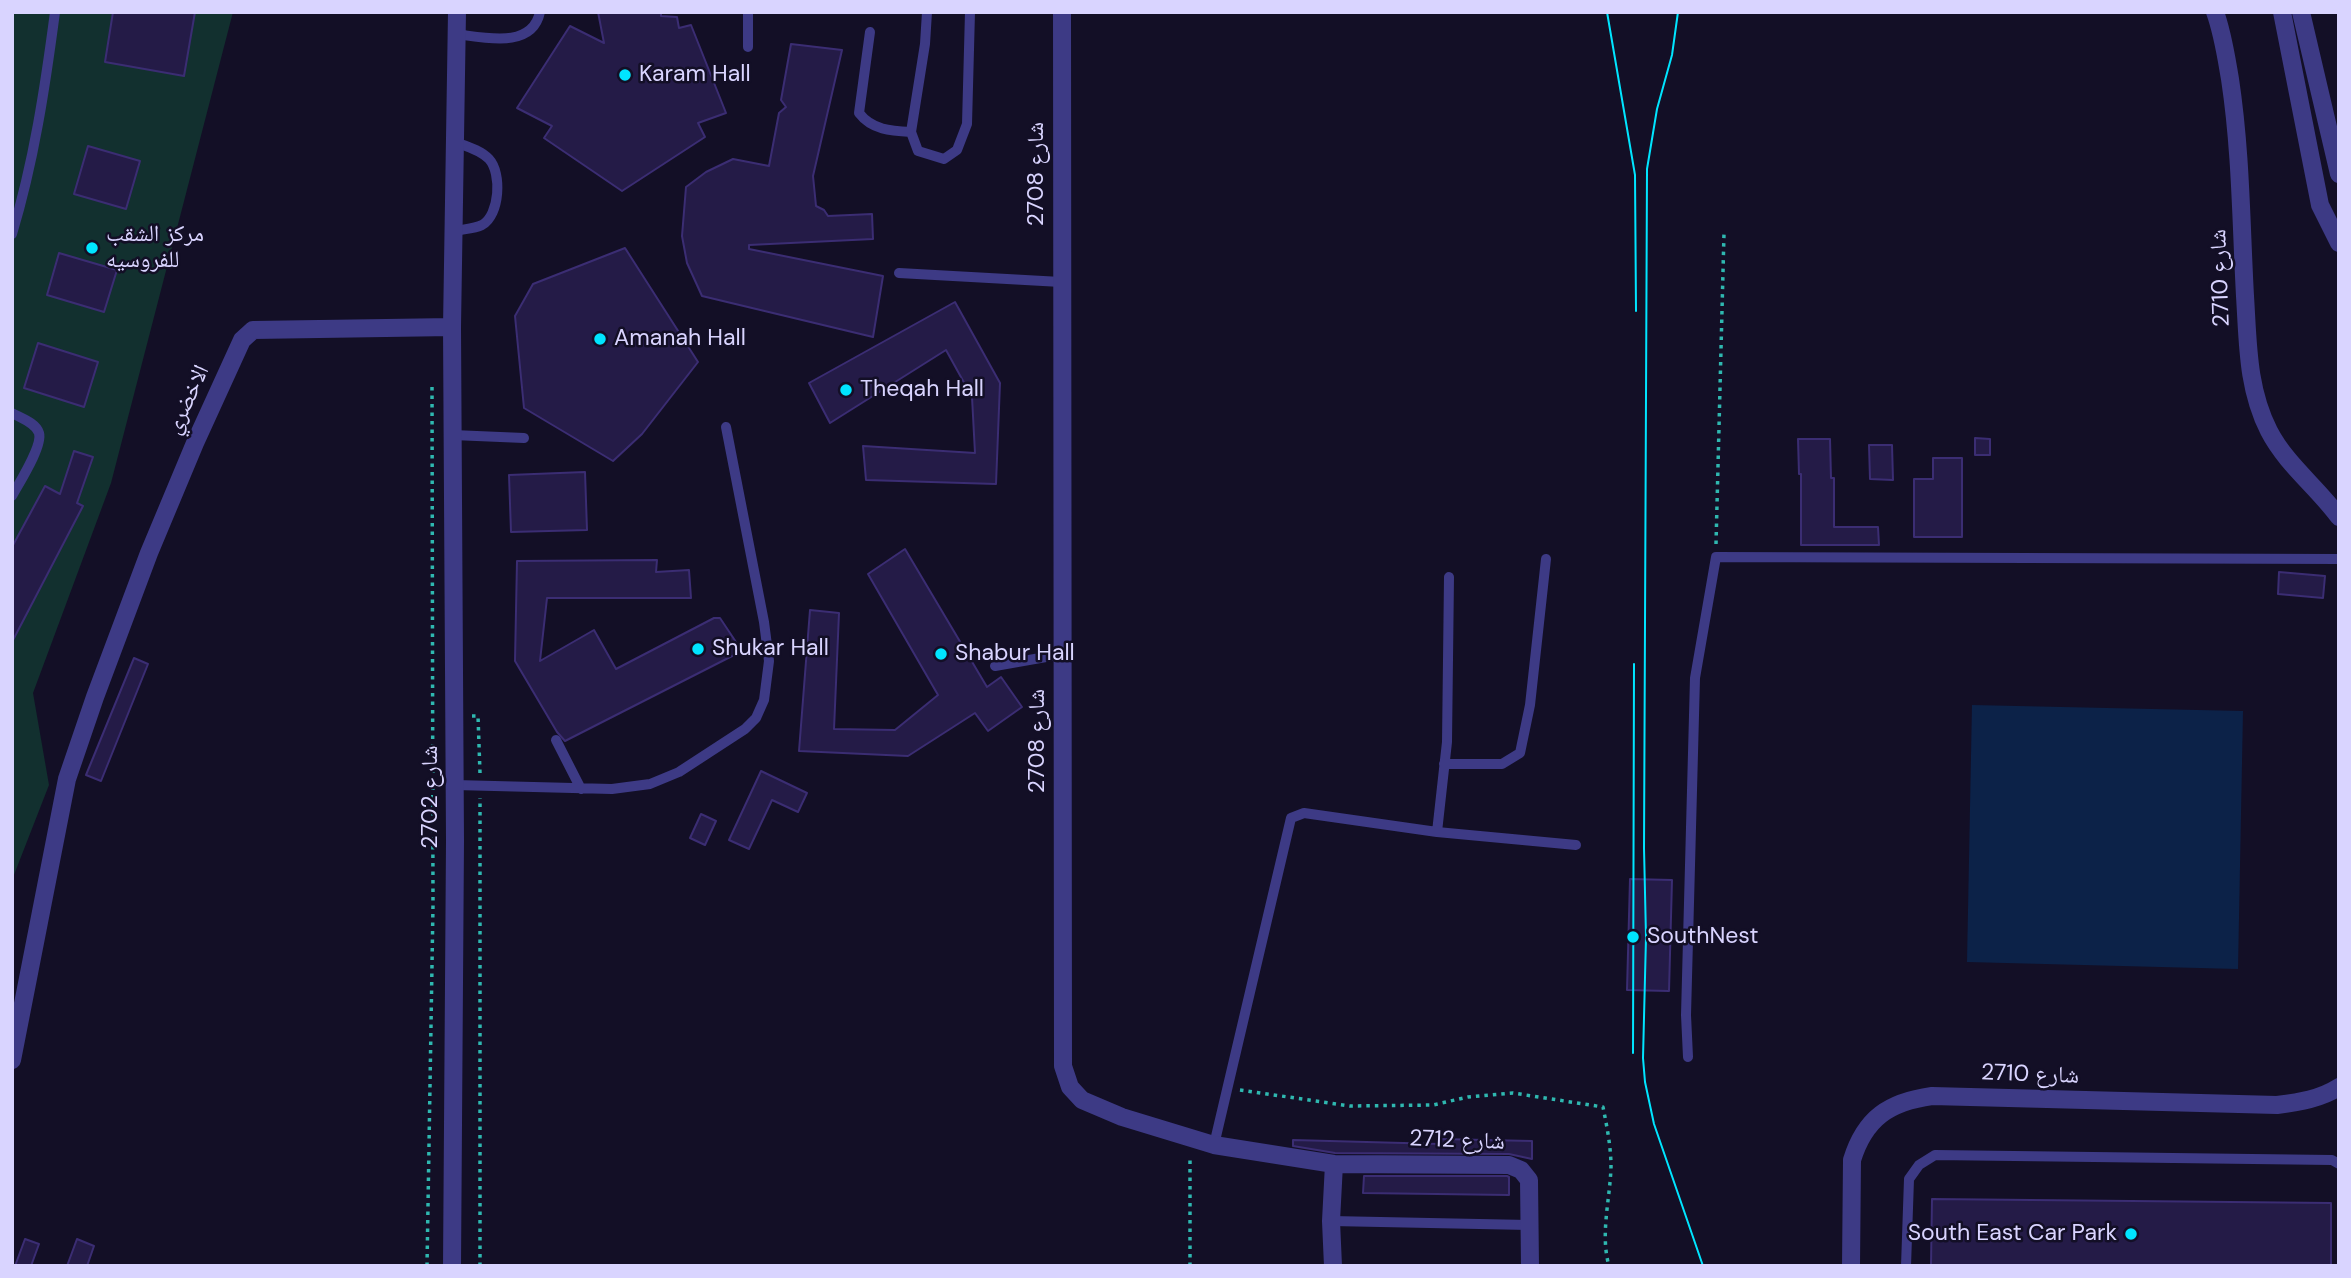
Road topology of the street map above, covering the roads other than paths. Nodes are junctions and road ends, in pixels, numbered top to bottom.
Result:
1 (54, 12) edge
2 (457, 12) edge
3 (540, 12) edge
4 (748, 12) edge
5 (927, 12) edge
6 (970, 12) edge
7 (1062, 12) edge
8 (2215, 12) edge
9 (2282, 12) edge
10 (2301, 12) edge
11 (870, 32) dead end
12 (455, 34) junction
13 (748, 47) dead end
14 (911, 132) junction
15 (455, 142) junction
16 (2339, 174) edge
17 (455, 231) junction
18 (12, 234) edge
19 (2339, 243) edge
20 (899, 273) dead end
21 (1061, 282) junction
22 (452, 327) junction
23 (12, 413) edge
24 (726, 427) dead end
25 (453, 435) junction
26 (524, 438) dead end
27 (12, 496) edge
28 (2339, 517) edge
29 (1546, 559) dead end
30 (2339, 559) edge
31 (1449, 577) dead end
32 (1063, 654) junction
33 (995, 666) dead end
34 (556, 740) dead end
35 (1444, 764) junction
36 (455, 785) junction
37 (581, 789) junction
38 (1437, 832) junction
39 (1576, 845) dead end
40 (26, 985) junction
41 (12, 1014) edge
42 (1688, 1057) dead end
43 (12, 1060) edge
44 (2339, 1087) edge
45 (1214, 1145) junction
46 (1334, 1164) junction
47 (2339, 1164) edge
48 (1331, 1221) junction
49 (1529, 1225) junction
50 (452, 1266) edge
51 (1333, 1266) edge
52 (1530, 1266) edge
53 (1852, 1266) edge
54 (1906, 1266) edge

1 - 18 lane
2 - 12 street
3 - 12 lane
4 - 13 lane
5 - 14 lane
6 - 14 lane
7 - 21 street, شارع 2708
8 - 28 street, شارع 2710
9 - 19 street
10 - 16 street
11 - 14 lane
12 - 15 street
15 - 17 street
15 - 17 lane
17 - 22 street
20 - 21 lane
21 - 32 street, شارع 2708
22 - 25 street, شارع 2702
22 - 40 street, الاخضري
23 - 27 lane
24 - 37 lane
25 - 26 lane
25 - 36 street, شارع 2702
29 - 35 lane
30 - 42 lane
31 - 35 lane
32 - 33 lane
32 - 45 street, شارع 2708
34 - 37 lane
35 - 38 lane
36 - 37 lane
36 - 50 street, شارع 2702
38 - 39 lane
38 - 45 lane
40 - 41 street, الاخضري
40 - 43 street, الاخضري
44 - 53 street, شارع 2710
45 - 46 street, شارع 2708
46 - 48 street
46 - 49 street, شارع 2712
47 - 54 lane
48 - 49 lane
48 - 51 street
49 - 52 street, شارع 2712

